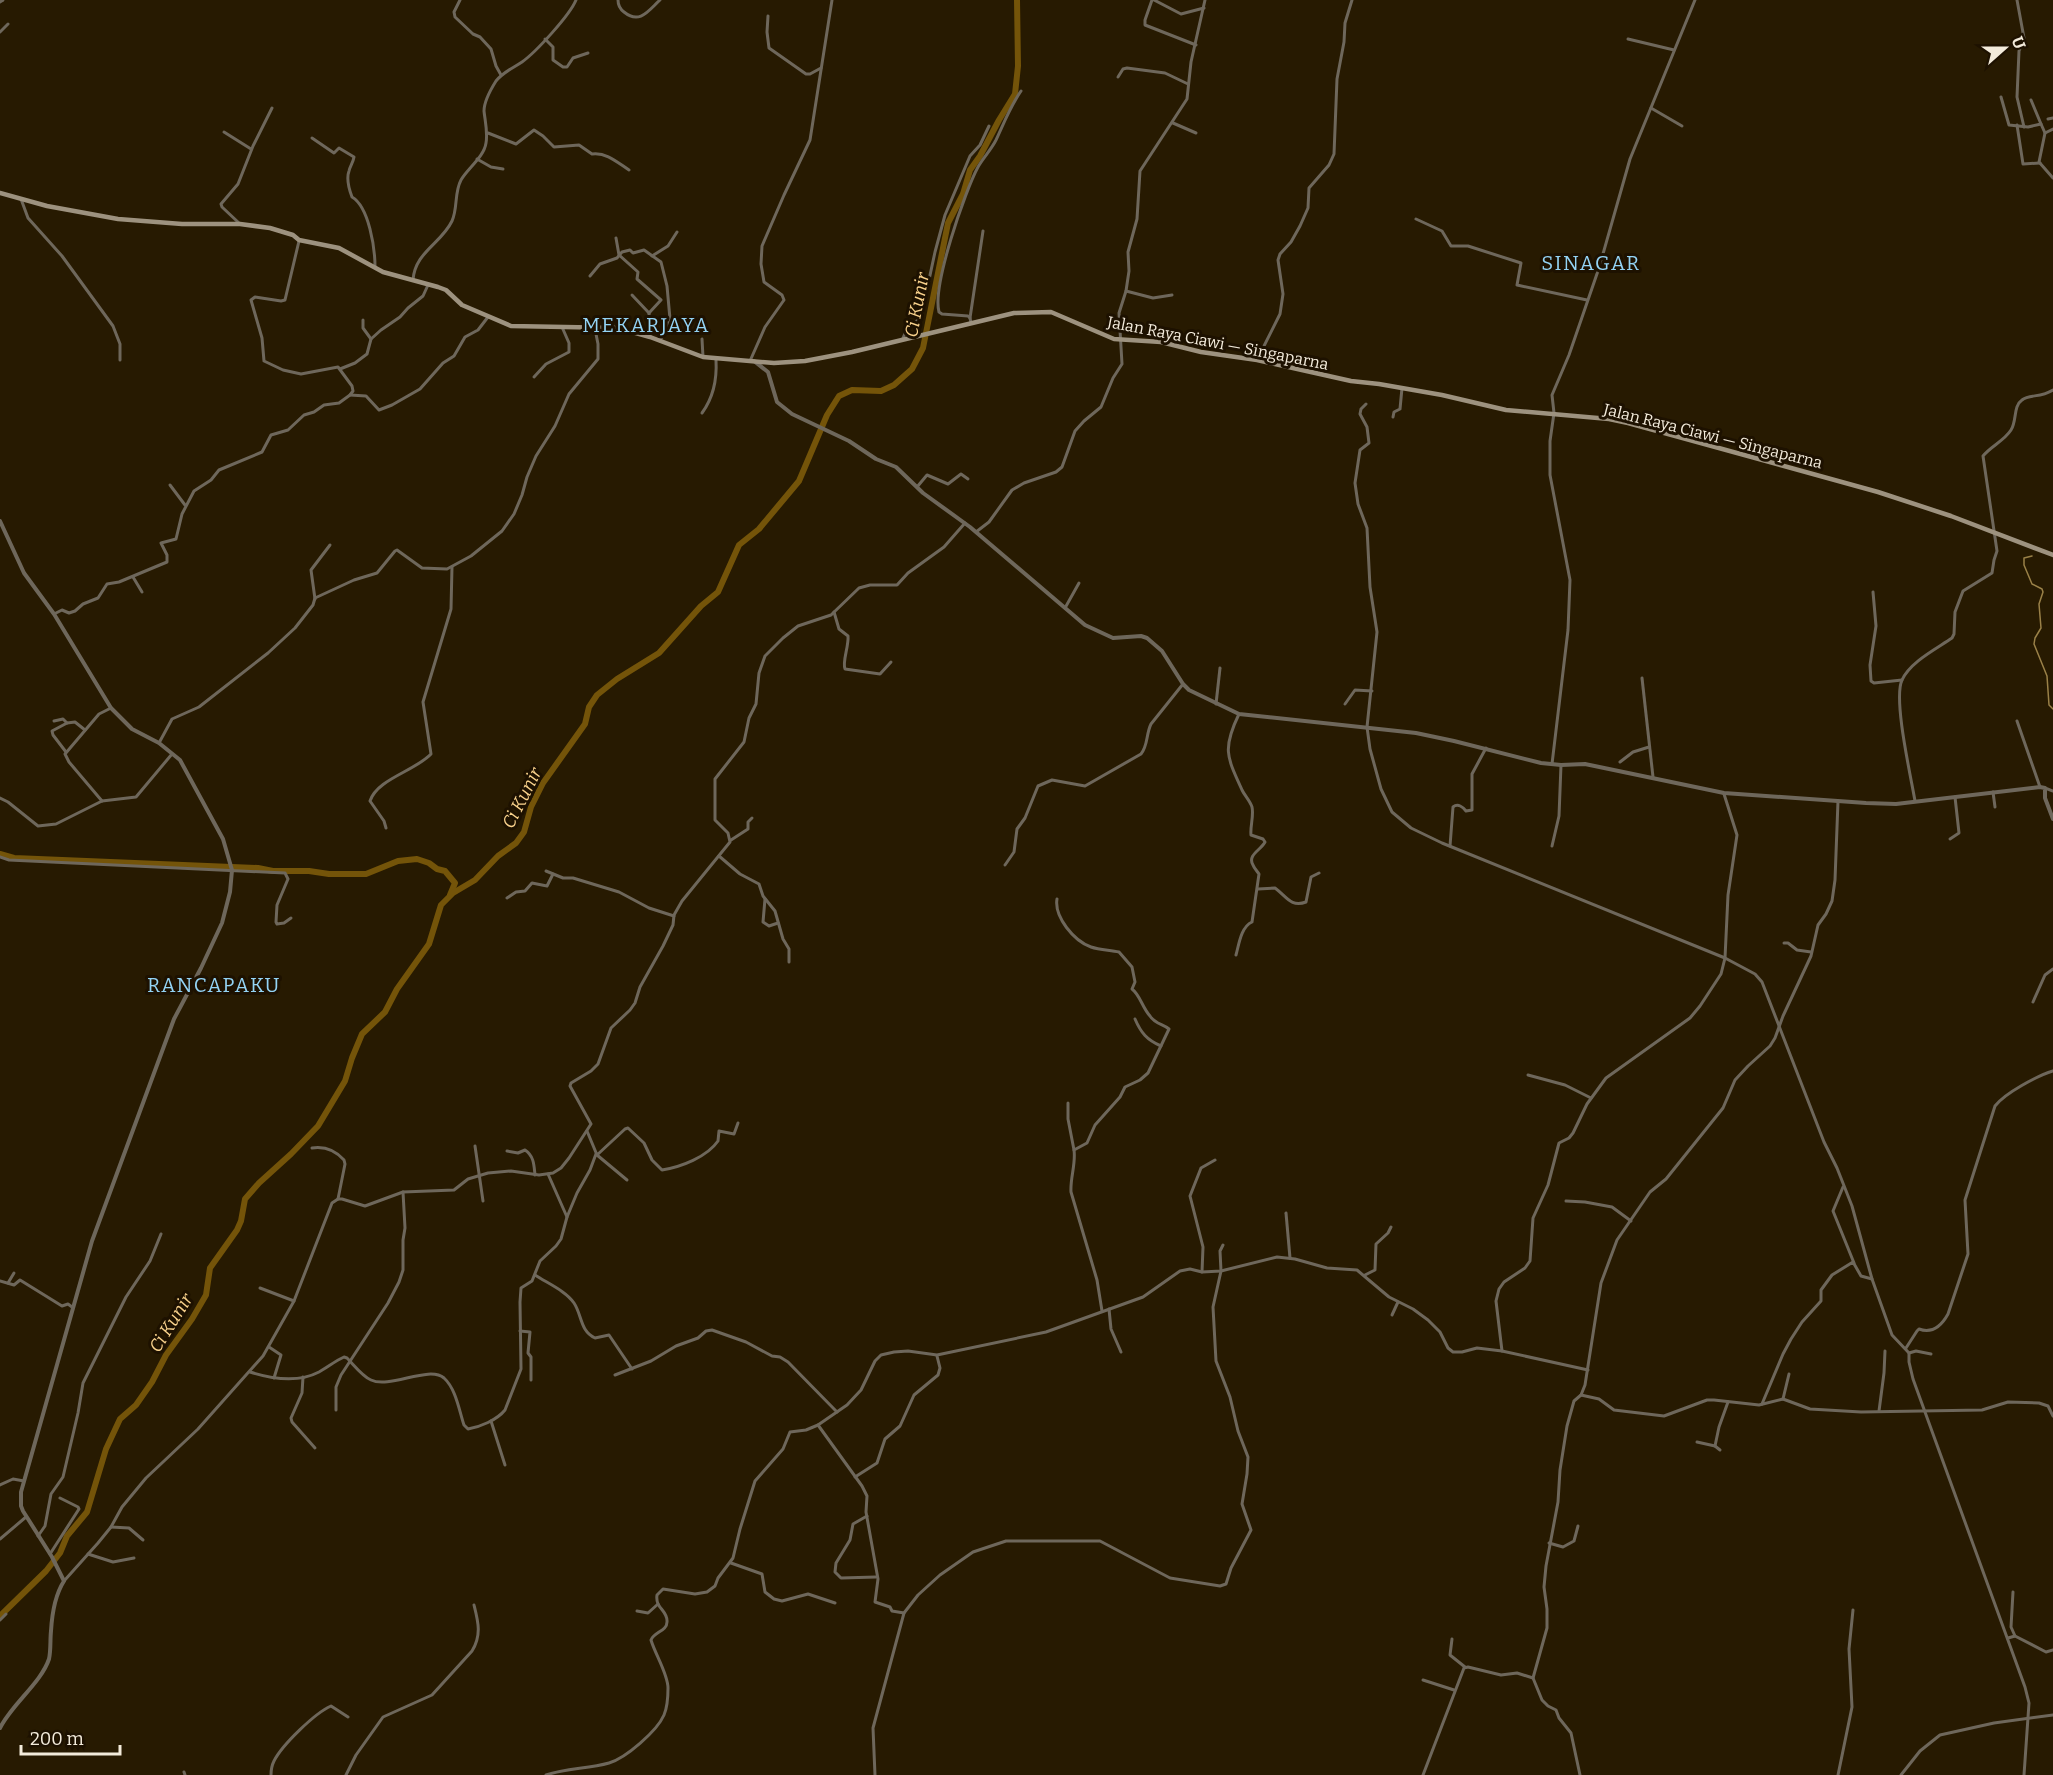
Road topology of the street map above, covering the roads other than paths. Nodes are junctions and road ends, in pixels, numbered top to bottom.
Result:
1 (460, 0) edge
2 (576, 0) edge
3 (618, 0) edge
4 (660, 0) edge
5 (832, 0) edge
6 (1153, 0) edge
7 (1205, 0) edge
8 (1352, 0) edge
9 (1695, 0) edge
10 (2017, 0) edge
11 (1204, 8) junction
12 (768, 16) dead end
13 (8, 24) dead end
14 (0, 32) edge
15 (545, 39) junction
16 (1628, 39) dead end
17 (1196, 45) junction
18 (1674, 50) junction
19 (588, 53) dead end
20 (821, 68) junction
21 (501, 75) junction
22 (1118, 77) dead end
23 (1188, 84) junction
24 (1021, 92) dead end
25 (2001, 97) dead end
26 (2031, 99) dead end
27 (272, 108) dead end
28 (1651, 108) junction
29 (1173, 123) junction
30 (2041, 124) junction
31 (2017, 125) junction
32 (989, 126) dead end
33 (1682, 126) dead end
34 (2024, 127) junction
35 (2053, 129) edge
36 (224, 132) dead end
37 (487, 132) junction
38 (1196, 133) dead end
39 (2045, 133) junction
40 (312, 138) dead end
41 (251, 149) junction
42 (477, 159) junction
43 (2040, 163) junction
44 (503, 169) dead end
45 (628, 170) dead end
46 (2053, 178) edge
47 (0, 193) edge
48 (21, 199) junction
49 (1416, 219) dead end
50 (240, 224) junction
51 (983, 231) dead end
52 (676, 232) dead end
53 (616, 238) dead end
54 (299, 240) junction
55 (619, 255) junction
56 (652, 256) junction
57 (375, 269) junction
58 (590, 276) dead end
59 (412, 280) junction
60 (429, 283) junction
61 (1126, 291) junction
62 (1172, 295) dead end
63 (632, 296) dead end
64 (1587, 300) junction
65 (649, 313) junction
66 (488, 318) junction
67 (363, 320) dead end
68 (970, 320) junction
69 (562, 327) junction
70 (595, 328) junction
71 (650, 337) junction
72 (903, 338) junction
73 (371, 339) junction
74 (702, 339) dead end
75 (1120, 339) junction
76 (660, 341) junction
77 (703, 357) junction
78 (120, 360) dead end
79 (716, 360) junction
80 (1257, 360) junction
81 (752, 361) junction
82 (340, 369) junction
83 (534, 377) dead end
84 (1402, 388) junction
85 (2053, 390) edge
86 (350, 395) junction
87 (1366, 404) dead end
88 (702, 413) dead end
89 (1554, 413) junction
90 (1393, 417) dead end
91 (968, 479) dead end
92 (170, 485) dead end
93 (917, 487) junction
94 (185, 506) junction
95 (0, 520) edge
96 (965, 523) junction
97 (976, 532) junction
98 (1994, 533) junction
99 (330, 545) dead end
100 (2053, 555) edge
101 (452, 567) junction
102 (133, 577) junction
103 (1080, 583) dead end
104 (142, 592) dead end
105 (1873, 592) dead end
106 (315, 598) junction
107 (1065, 608) junction
108 (834, 612) junction
109 (54, 614) junction
110 (891, 662) dead end
111 (1220, 668) dead end
112 (1642, 678) dead end
113 (1902, 680) junction
114 (1183, 684) junction
115 (1372, 691) junction
116 (1216, 704) junction
117 (1345, 704) dead end
118 (111, 708) junction
119 (1239, 714) junction
120 (54, 721) dead end
121 (2017, 721) dead end
122 (68, 723) junction
123 (1367, 728) junction
124 (85, 730) junction
125 (159, 743) junction
126 (1649, 747) junction
127 (1486, 748) junction
128 (66, 752) junction
129 (173, 752) junction
130 (1620, 762) dead end
131 (1552, 764) junction
132 (1561, 765) junction
133 (1653, 777) junction
134 (2042, 787) junction
135 (2053, 791) edge
136 (1993, 792) junction
137 (1724, 793) junction
138 (1955, 797) junction
139 (0, 798) edge
140 (102, 801) junction
141 (1838, 801) junction
142 (1915, 801) junction
143 (1995, 807) dead end
144 (752, 818) dead end
145 (2053, 819) edge
146 (386, 828) dead end
147 (1950, 839) dead end
148 (731, 840) junction
149 (1450, 846) junction
150 (1552, 846) dead end
151 (719, 856) junction
152 (0, 857) edge
153 (1005, 865) dead end
154 (232, 869) junction
155 (546, 871) dead end
156 (1319, 873) dead end
157 (554, 874) junction
158 (1258, 889) junction
159 (507, 898) dead end
160 (765, 898) junction
161 (1057, 898) dead end
162 (674, 916) junction
163 (291, 918) dead end
164 (778, 923) junction
165 (1784, 943) dead end
166 (1811, 952) junction
167 (1236, 956) dead end
168 (1725, 958) junction
169 (789, 962) dead end
170 (2053, 969) edge
171 (2033, 1002) dead end
172 (1135, 1019) dead end
173 (1779, 1026) junction
174 (1161, 1046) junction
175 (2053, 1071) edge
176 (1528, 1075) dead end
177 (1591, 1098) junction
178 (1068, 1103) dead end
179 (738, 1123) dead end
180 (587, 1131) junction
181 (475, 1146) dead end
182 (312, 1148) dead end
183 (1074, 1150) junction
184 (507, 1151) dead end
185 (597, 1155) junction
186 (1215, 1160) dead end
187 (548, 1174) junction
188 (479, 1175) junction
189 (535, 1175) junction
190 (627, 1180) dead end
191 (1844, 1187) junction
192 (404, 1192) junction
193 (338, 1199) junction
194 (1566, 1201) dead end
195 (483, 1202) dead end
196 (1286, 1213) dead end
197 (567, 1217) junction
198 (1631, 1221) junction
199 (1391, 1227) dead end
200 (161, 1234) dead end
201 (1223, 1245) dead end
202 (1290, 1257) junction
203 (1854, 1263) junction
204 (1221, 1271) junction
205 (1202, 1272) junction
206 (14, 1273) dead end
207 (535, 1275) junction
208 (1365, 1275) junction
209 (1872, 1279) junction
210 (0, 1281) edge
211 (8, 1283) junction
212 (260, 1288) dead end
213 (294, 1301) junction
214 (1398, 1302) junction
215 (72, 1307) junction
216 (1109, 1309) junction
217 (1102, 1311) junction
218 (1392, 1315) dead end
219 (520, 1331) junction
220 (269, 1347) junction
221 (1906, 1348) junction
222 (1502, 1351) junction
223 (1885, 1351) dead end
224 (1121, 1352) dead end
225 (1909, 1353) junction
226 (1931, 1354) dead end
227 (937, 1355) junction
228 (350, 1361) junction
229 (632, 1369) junction
230 (1588, 1370) junction
231 (249, 1372) junction
232 (1789, 1374) dead end
233 (615, 1375) dead end
234 (303, 1377) junction
235 (274, 1378) junction
236 (531, 1380) dead end
237 (1581, 1395) junction
238 (1783, 1399) junction
239 (1728, 1402) junction
240 (1762, 1404) junction
241 (336, 1410) dead end
242 (837, 1412) junction
243 (1879, 1412) junction
244 (1924, 1412) junction
245 (2053, 1416) edge
246 (490, 1420) junction
247 (818, 1425) junction
248 (1697, 1442) dead end
249 (1715, 1446) junction
250 (315, 1448) dead end
251 (1720, 1450) dead end
252 (505, 1465) dead end
253 (855, 1477) junction
254 (24, 1481) junction
255 (0, 1485) edge
256 (60, 1498) dead end
257 (867, 1516) junction
258 (26, 1517) junction
259 (1578, 1526) dead end
260 (111, 1527) junction
261 (37, 1536) junction
262 (0, 1539) edge
263 (143, 1540) dead end
264 (1549, 1543) junction
265 (88, 1554) junction
266 (51, 1556) junction
267 (134, 1558) dead end
268 (731, 1563) junction
269 (876, 1577) junction
270 (64, 1581) junction
271 (2013, 1593) dead end
272 (835, 1603) dead end
273 (658, 1604) junction
274 (474, 1605) dead end
275 (1853, 1610) dead end
276 (637, 1611) dead end
277 (904, 1613) junction
278 (6, 1614) dead end
279 (0, 1620) edge
280 (2015, 1636) junction
281 (2008, 1638) junction
282 (1452, 1639) dead end
283 (2053, 1650) edge
284 (1465, 1667) junction
285 (1533, 1678) junction
286 (1423, 1680) dead end
287 (1454, 1690) junction
288 (2053, 1715) edge
289 (348, 1718) dead end
290 (2028, 1719) junction
291 (0, 1728) edge
292 (271, 1775) edge
293 (346, 1775) edge
294 (546, 1775) edge
295 (875, 1775) edge
296 (1423, 1775) edge
297 (1580, 1775) edge
298 (1838, 1775) edge
299 (1901, 1775) edge
300 (2024, 1775) edge

1 - 21 street
2 - 15 street
3 - 4 street
5 - 20 street
6 - 11 street
6 - 17 street
7 - 11 street
8 - 80 street
9 - 18 street
10 - 34 street
11 - 17 street
12 - 20 street
13 - 14 street
15 - 19 street
15 - 21 street
16 - 18 street
17 - 23 street
18 - 28 street
20 - 81 street
21 - 37 street
22 - 23 street
23 - 29 street
24 - 68 street
25 - 31 street
26 - 30 street
27 - 41 street
28 - 33 street
28 - 64 street
29 - 38 street
29 - 61 street
30 - 34 street
30 - 39 street
31 - 34 street
31 - 43 street
32 - 72 street
35 - 39 street
36 - 41 street
37 - 42 street
37 - 45 street
39 - 43 street
40 - 57 street
41 - 50 street
42 - 44 street
42 - 59 street
43 - 46 street
47 - 48 main road, Jalan Raya Ciawi — Singaparna
48 - 50 main road, Jalan Raya Ciawi — Singaparna
48 - 78 street
49 - 64 street
50 - 54 main road, Jalan Raya Ciawi — Singaparna
51 - 68 street
52 - 56 street
53 - 55 street
54 - 57 main road, Jalan Raya Ciawi — Singaparna
54 - 82 street
55 - 56 street
55 - 58 street
55 - 65 street
56 - 76 street
57 - 59 main road, Jalan Raya Ciawi — Singaparna
59 - 60 main road, Jalan Raya Ciawi — Singaparna
60 - 66 main road, Jalan Raya Ciawi — Singaparna
60 - 73 street
61 - 62 street
61 - 75 street
63 - 65 street
64 - 89 street
65 - 71 street
66 - 69 main road, Jalan Raya Ciawi — Singaparna
66 - 86 street
67 - 73 street
68 - 72 main road, Jalan Raya Ciawi — Singaparna
68 - 75 main road, Jalan Raya Ciawi — Singaparna
69 - 70 main road, Jalan Raya Ciawi — Singaparna
69 - 83 street
70 - 71 main road, Jalan Raya Ciawi — Singaparna
70 - 101 street
71 - 76 main road, Jalan Raya Ciawi — Singaparna
72 - 81 main road, Jalan Raya Ciawi — Singaparna
73 - 82 street
74 - 77 street
75 - 80 main road, Jalan Raya Ciawi — Singaparna
75 - 97 street
76 - 77 main road, Jalan Raya Ciawi — Singaparna
77 - 79 main road, Jalan Raya Ciawi — Singaparna
79 - 81 main road, Jalan Raya Ciawi — Singaparna
79 - 88 street
80 - 84 main road, Jalan Raya Ciawi — Singaparna
81 - 93 street
82 - 86 street
84 - 89 main road, Jalan Raya Ciawi — Singaparna
84 - 90 street
85 - 98 street
86 - 94 street
87 - 115 street
89 - 98 main road, Jalan Raya Ciawi — Singaparna
89 - 131 street
91 - 93 street
92 - 94 street
93 - 96 street
94 - 102 street
95 - 109 street
96 - 97 street
96 - 108 street
97 - 107 street
98 - 100 main road, Jalan Raya Ciawi — Singaparna
98 - 113 street
99 - 106 street
101 - 106 street
101 - 146 street
102 - 104 street
102 - 109 street
103 - 107 street
105 - 113 street
106 - 125 street
107 - 114 street
108 - 110 street
108 - 148 street
109 - 118 street
111 - 116 street
112 - 126 street
113 - 142 street
114 - 116 street
114 - 153 street
115 - 117 street
115 - 123 street
116 - 119 street
118 - 124 street
118 - 125 street
119 - 123 street
119 - 158 street
120 - 122 street
121 - 134 street
122 - 124 street
122 - 128 street
123 - 127 street
123 - 149 street
124 - 128 street
125 - 129 street
126 - 130 street
126 - 133 street
127 - 131 street
127 - 149 street
128 - 140 street
129 - 140 street
129 - 154 street
131 - 132 street
132 - 133 street
132 - 150 street
133 - 137 street
134 - 135 street
134 - 136 street
134 - 145 street
136 - 138 street
136 - 143 street
137 - 141 street
137 - 168 street
138 - 142 street
138 - 147 street
139 - 140 street
141 - 142 street
141 - 166 street
144 - 148 street
148 - 151 street
149 - 168 street
151 - 160 street
151 - 162 street
152 - 154 street
154 - 163 street
154 - 215 street
155 - 157 street
156 - 158 street
157 - 159 street
157 - 162 street
158 - 167 street
160 - 164 street
160 - 164 street
161 - 174 street
162 - 180 street
164 - 169 street
165 - 166 street
166 - 173 street
168 - 173 street
168 - 177 street
170 - 171 street
172 - 174 street
173 - 191 street
173 - 198 street
174 - 183 street
175 - 221 street
176 - 177 street
177 - 222 street
178 - 183 street
179 - 185 street
180 - 185 street
180 - 187 street
181 - 188 street
182 - 193 street
183 - 217 street
184 - 189 street
185 - 190 street
185 - 197 street
186 - 205 street
187 - 189 street
187 - 197 street
188 - 189 street
188 - 192 street
188 - 195 street
191 - 203 street
191 - 209 street
192 - 193 street
192 - 228 street
193 - 213 street
194 - 198 street
196 - 202 street
197 - 207 street
198 - 230 street
199 - 208 street
200 - 261 street
201 - 204 street
202 - 204 street
202 - 208 street
203 - 209 street
203 - 240 street
204 - 205 street
204 - 277 street
205 - 216 street
206 - 211 street
207 - 219 street
207 - 229 street
208 - 214 street
209 - 221 street
210 - 211 street
211 - 215 street
212 - 213 street
213 - 220 street
214 - 218 street
214 - 222 street
215 - 254 street
216 - 217 street
216 - 224 street
217 - 227 street
219 - 236 street
219 - 246 street
220 - 231 street
220 - 235 street
221 - 225 street
222 - 230 street
223 - 243 street
225 - 226 street
225 - 244 street
227 - 242 street
227 - 253 street
228 - 234 street
228 - 241 street
228 - 246 street
229 - 233 street
229 - 242 street
230 - 237 street
231 - 235 street
231 - 260 street
232 - 238 street
234 - 235 street
234 - 250 street
237 - 239 street
237 - 264 street
238 - 240 street
238 - 243 street
239 - 240 street
239 - 249 street
242 - 247 street
243 - 244 street
244 - 245 street
244 - 281 street
246 - 252 street
247 - 253 street
247 - 268 street
248 - 249 street
249 - 251 street
253 - 257 street
254 - 255 street
254 - 258 street
256 - 266 street
257 - 269 street
257 - 269 street
258 - 261 street
258 - 262 street
259 - 264 street
260 - 263 street
260 - 265 street
261 - 266 street
264 - 285 street
265 - 267 street
265 - 270 street
266 - 270 street
268 - 272 street
268 - 273 street
269 - 277 street
270 - 291 street
271 - 280 street
273 - 276 street
273 - 294 street
274 - 293 street
275 - 298 street
277 - 295 street
278 - 279 street
280 - 281 street
280 - 283 street
281 - 290 street
282 - 284 street
284 - 285 street
284 - 287 street
285 - 297 street
286 - 287 street
287 - 296 street
288 - 290 street
289 - 292 street
290 - 299 street
290 - 300 street

